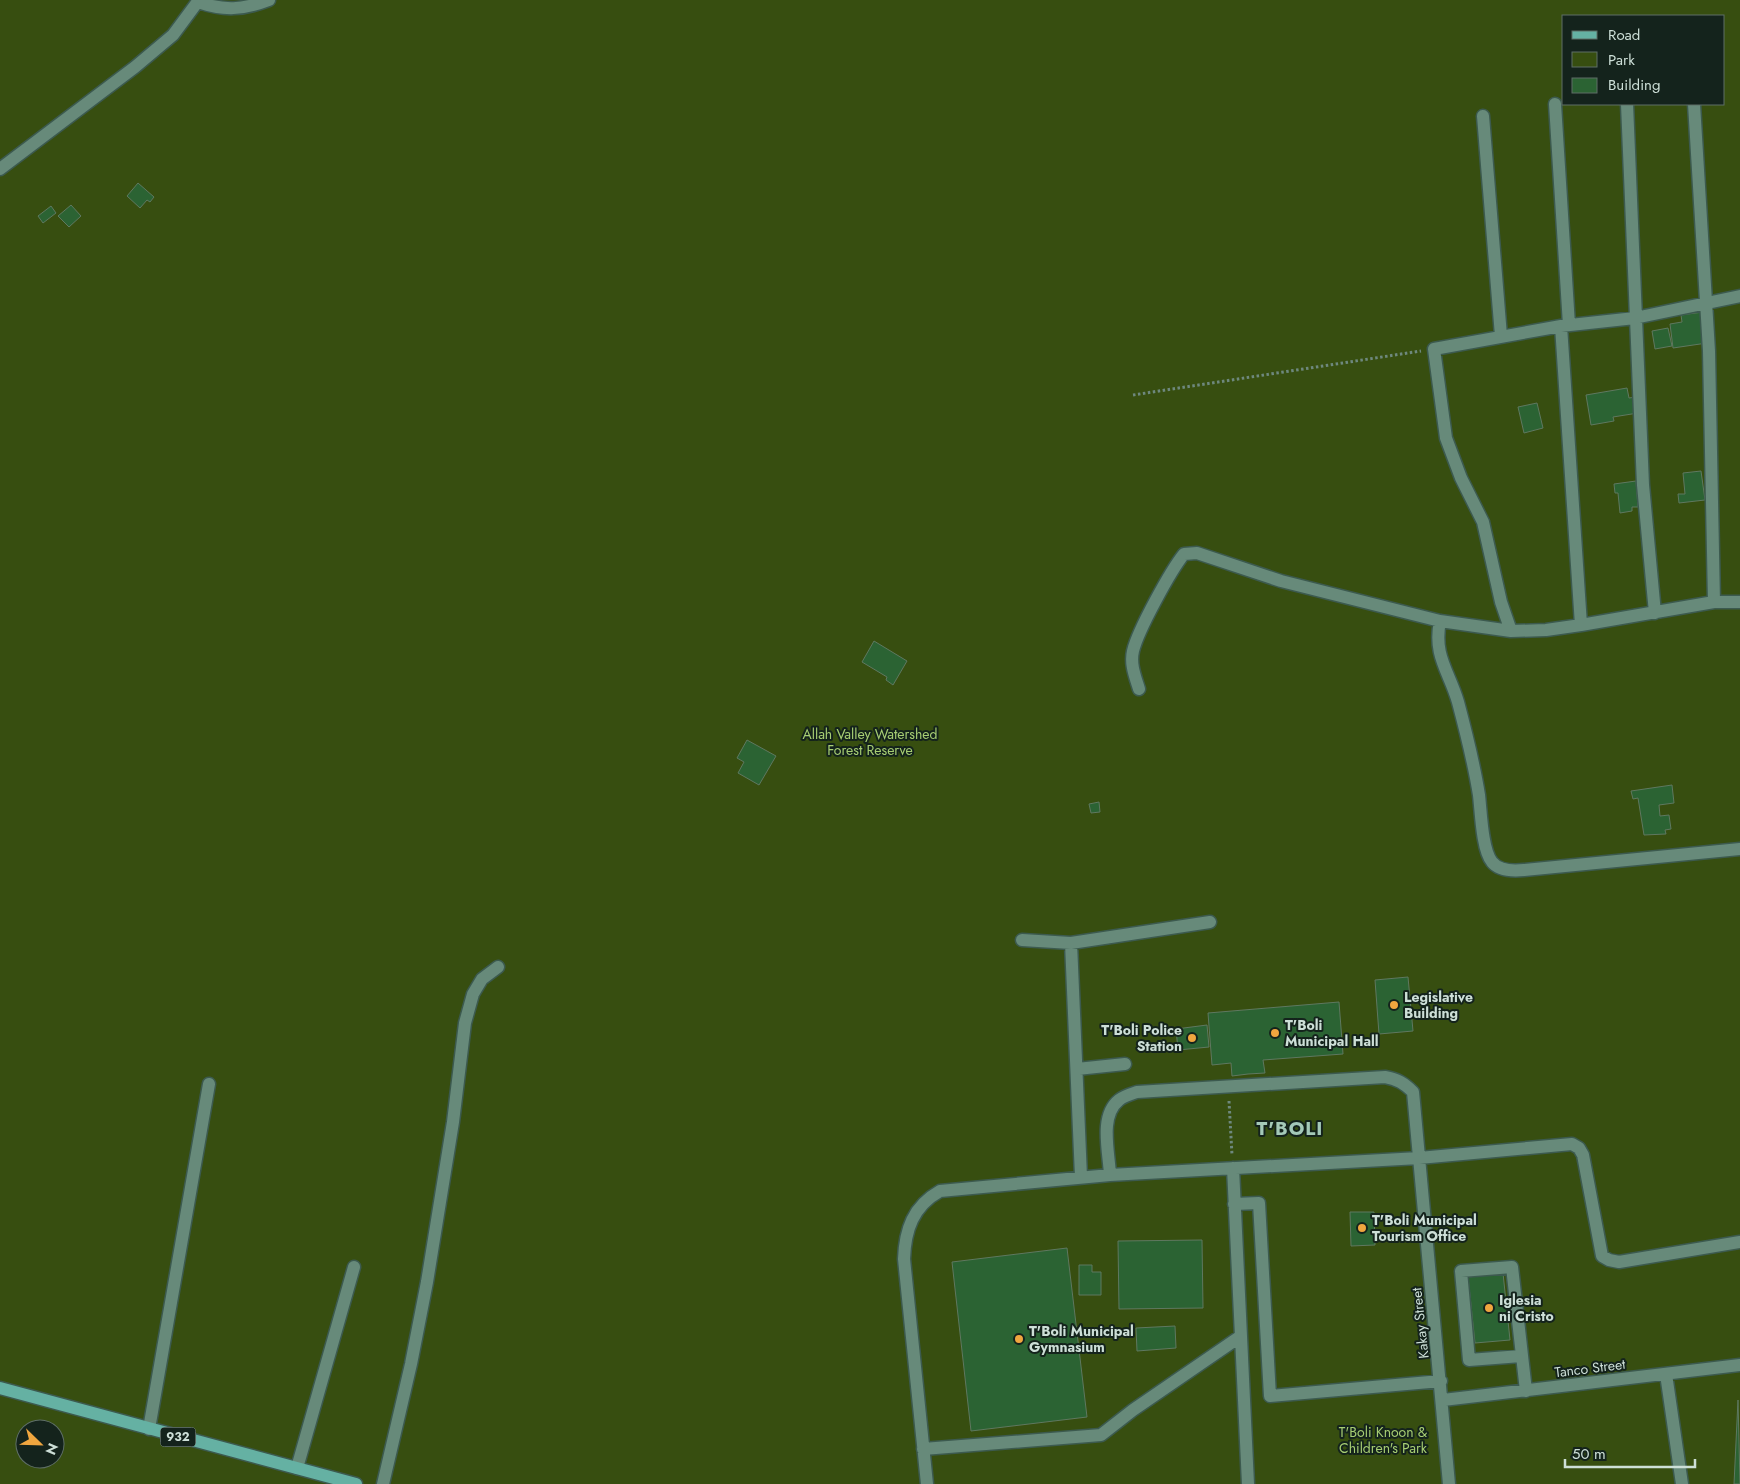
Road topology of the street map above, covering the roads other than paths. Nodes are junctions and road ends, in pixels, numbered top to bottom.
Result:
1 (269, 0) edge
2 (198, 1) edge
3 (1555, 104) dead end
4 (1627, 105) edge
5 (1694, 105) edge
6 (1483, 116) dead end
7 (0, 169) edge
8 (1740, 296) edge
9 (1705, 303) junction
10 (1635, 318) junction
11 (1565, 326) junction
12 (1501, 336) junction
13 (1714, 602) junction
14 (1740, 602) edge
15 (1655, 613) junction
16 (1440, 621) junction
17 (1581, 625) junction
18 (1511, 631) junction
19 (1139, 689) dead end
20 (1740, 849) edge
21 (1210, 922) dead end
22 (1022, 940) dead end
23 (1072, 943) junction
24 (498, 967) dead end
25 (1125, 1064) dead end
26 (1077, 1069) junction
27 (208, 1084) dead end
28 (1419, 1158) junction
29 (1233, 1168) junction
30 (1110, 1175) junction
31 (1082, 1177) junction
32 (1234, 1204) junction
33 (1740, 1242) edge
34 (354, 1267) dead end
35 (1241, 1336) junction
36 (1521, 1356) junction
37 (1740, 1365) edge
38 (1666, 1374) junction
39 (1441, 1381) junction
40 (0, 1388) edge
41 (1526, 1390) junction
42 (1443, 1400) junction
43 (149, 1430) junction
44 (924, 1449) junction
45 (297, 1468) junction
46 (356, 1484) edge
47 (382, 1484) edge
48 (927, 1484) edge
49 (1248, 1484) edge
50 (1450, 1484) edge
51 (1682, 1484) edge

1 - 2 street
2 - 7 street
3 - 11 street
4 - 10 street
5 - 9 street
6 - 12 street
8 - 9 street
9 - 10 street
9 - 13 street
10 - 11 street
10 - 15 street
11 - 12 street
11 - 17 street
12 - 18 street
13 - 14 street
13 - 15 street
15 - 17 street
16 - 18 street
16 - 19 street
16 - 20 street
17 - 18 street
21 - 23 street
22 - 23 street
23 - 26 street
24 - 47 street
25 - 26 street
26 - 31 street
27 - 43 street
28 - 29 street
28 - 30 street, Kakay Street
28 - 33 street
28 - 39 street, Kakay Street
29 - 30 street
29 - 32 street
30 - 31 street
31 - 44 street
32 - 35 street
32 - 39 street
34 - 45 street
35 - 44 street
35 - 49 street
36 - 36 street
36 - 41 street
37 - 38 street, Tanco Street
38 - 41 street, Tanco Street
38 - 51 street
39 - 42 street, Kakay Street
40 - 43 main road, 932
41 - 42 street, Tanco Street
42 - 50 street, Kakay Street
43 - 45 main road, 932
44 - 48 street
45 - 46 main road, 932

